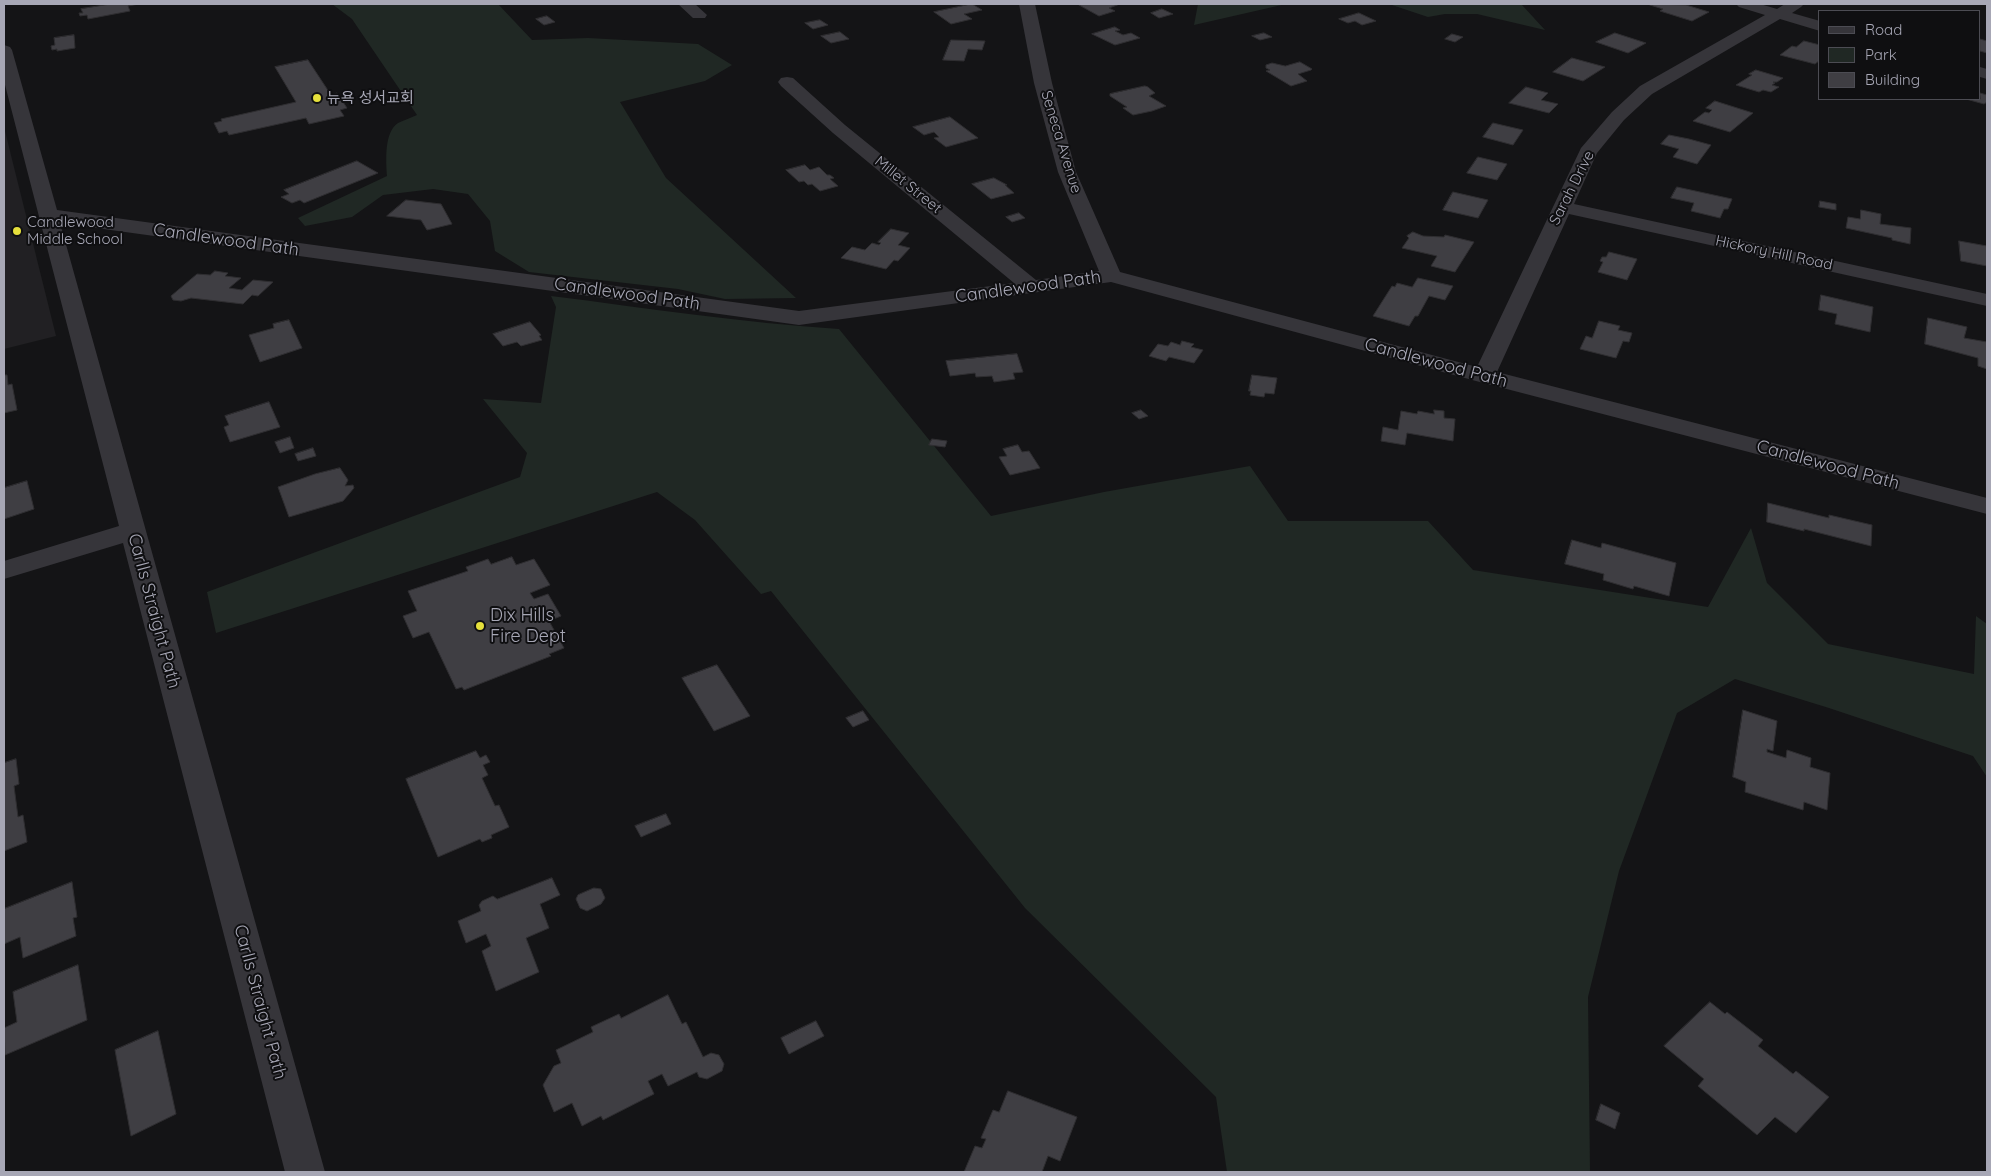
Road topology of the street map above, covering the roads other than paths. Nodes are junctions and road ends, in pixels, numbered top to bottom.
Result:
1 (686, 4) edge
2 (1027, 4) edge
3 (1744, 4) edge
4 (1796, 4) edge
5 (1779, 14) junction
6 (699, 15) dead end
7 (1818, 25) edge
8 (4, 50) edge
9 (787, 82) dead end
10 (1562, 207) junction
11 (48, 215) junction
12 (1111, 276) junction
13 (1031, 286) junction
14 (1987, 300) edge
15 (1484, 376) junction
16 (1987, 506) edge
17 (133, 531) junction
18 (4, 570) edge
19 (306, 1172) edge

1 - 6 street
2 - 12 street, Seneca Avenue
3 - 5 street
4 - 5 street, Sarah Drive
5 - 7 street
5 - 10 street, Sarah Drive
8 - 11 street, Carlls Straight Path
9 - 13 street, Millet Street
10 - 14 street, Hickory Hill Road
10 - 15 street, Sarah Drive
11 - 13 street, Candlewood Path
11 - 17 street, Carlls Straight Path
12 - 13 street, Candlewood Path
12 - 15 street, Candlewood Path
15 - 16 street, Candlewood Path
17 - 18 street
17 - 19 street, Carlls Straight Path

